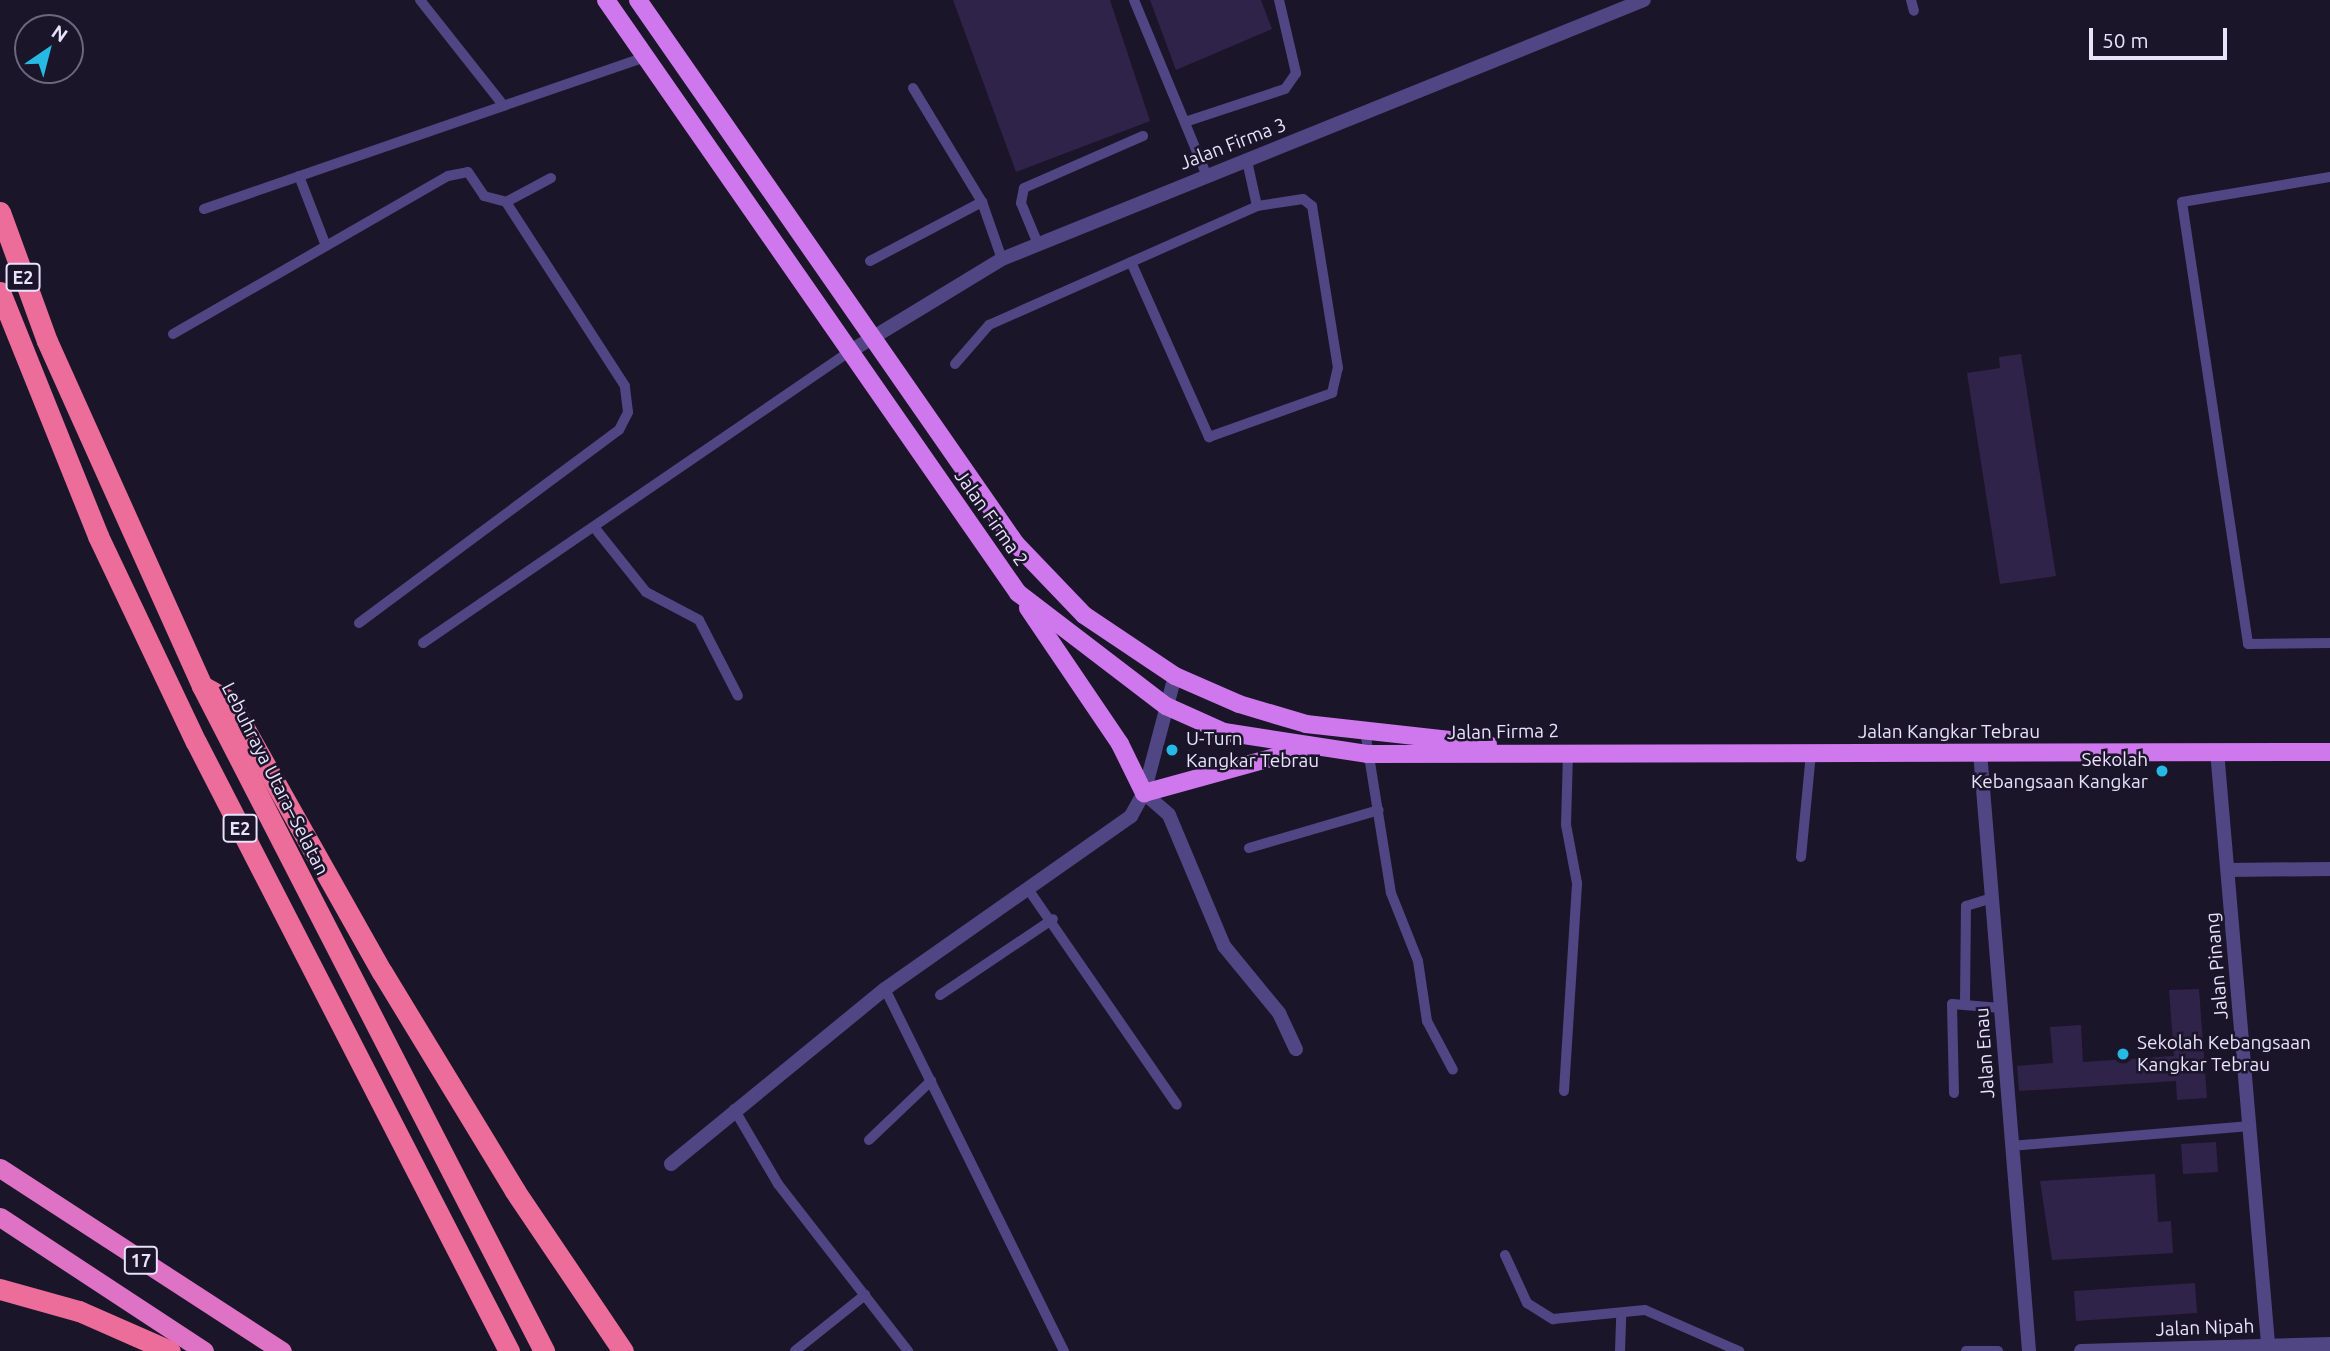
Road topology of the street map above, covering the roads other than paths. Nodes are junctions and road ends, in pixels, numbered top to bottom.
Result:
1 (420, 0) edge
2 (606, 0) edge
3 (638, 0) edge
4 (1134, 0) edge
5 (1279, 0) edge
6 (1644, 0) edge
7 (1911, 0) edge
8 (1914, 11) dead end
9 (645, 57) junction
10 (913, 88) dead end
11 (504, 106) junction
12 (1188, 121) junction
13 (1143, 136) dead end
14 (1247, 161) junction
15 (1206, 174) junction
16 (299, 176) junction
17 (2330, 177) edge
18 (551, 178) dead end
19 (506, 202) junction
20 (982, 202) junction
21 (1257, 206) junction
22 (204, 209) dead end
23 (0, 212) edge
24 (1038, 244) junction
25 (326, 246) junction
26 (1002, 259) junction
27 (870, 261) dead end
28 (1131, 262) junction
29 (0, 292) edge
30 (173, 334) dead end
31 (874, 339) junction
32 (849, 352) junction
33 (955, 363) dead end
34 (594, 527) junction
35 (1018, 593) junction
36 (359, 623) dead end
37 (424, 643) dead end
38 (2330, 643) edge
39 (1175, 676) junction
40 (202, 686) junction
41 (738, 696) dead end
42 (1166, 706) junction
43 (1366, 731) junction
44 (1305, 749) junction
45 (2217, 751) junction
46 (1569, 752) junction
47 (1980, 752) junction
48 (2330, 752) edge
49 (1368, 754) junction
50 (1811, 754) junction
51 (1144, 793) junction
52 (1379, 810) junction
53 (1250, 848) dead end
54 (1801, 857) dead end
55 (2330, 869) edge
56 (2228, 870) junction
57 (1028, 889) junction
58 (1992, 898) junction
59 (1053, 919) junction
60 (885, 989) junction
61 (940, 995) dead end
62 (1965, 1000) junction
63 (2001, 1008) junction
64 (1296, 1049) dead end
65 (1453, 1070) dead end
66 (931, 1081) junction
67 (1564, 1091) dead end
68 (1954, 1093) dead end
69 (1177, 1105) dead end
70 (734, 1109) junction
71 (2250, 1126) junction
72 (869, 1140) dead end
73 (2011, 1146) junction
74 (671, 1164) dead end
75 (0, 1168) edge
76 (0, 1217) edge
77 (1505, 1255) dead end
78 (0, 1289) edge
79 (865, 1295) junction
80 (1621, 1317) junction
81 (2330, 1344) edge
82 (2268, 1345) junction
83 (2187, 1349) edge
84 (2112, 1350) edge
85 (170, 1351) edge
86 (204, 1351) edge
87 (282, 1351) edge
88 (509, 1351) edge
89 (544, 1351) edge
90 (623, 1351) edge
91 (794, 1351) edge
92 (908, 1351) edge
93 (1064, 1351) edge
94 (1620, 1351) edge
95 (1740, 1351) edge
96 (1966, 1351) edge
97 (1998, 1351) edge
98 (2029, 1351) edge
99 (2081, 1351) edge

1 - 11 lane
2 - 9 main road, Jalan Firma 2
3 - 31 main road, Jalan Firma 2
4 - 12 lane
5 - 12 lane
6 - 14 street, Jalan Firma 3
7 - 8 lane
9 - 11 lane
9 - 32 main road, Jalan Firma 2
10 - 20 lane
11 - 16 lane
12 - 15 lane
13 - 24 lane
14 - 15 street, Jalan Firma 3
14 - 21 lane
15 - 24 street, Jalan Firma 3
16 - 22 lane
16 - 25 lane
17 - 38 lane
18 - 19 lane
19 - 25 lane
19 - 36 lane
20 - 26 lane
20 - 27 lane
21 - 28 lane
21 - 28 lane
23 - 40 highway, Lebuhraya Utara–Selatan / E2
24 - 26 street, Jalan Firma 3
25 - 30 lane
26 - 31 street, Jalan Firma 3
28 - 33 lane
29 - 88 highway, E2
31 - 32 street, Jalan Firma 3
31 - 39 main road, Jalan Firma 2
32 - 34 lane
32 - 35 main road, Jalan Firma 2
34 - 37 lane
34 - 41 lane
35 - 42 main road, Jalan Firma 2
35 - 51 main road
39 - 42 street
39 - 43 main road, Jalan Firma 2
40 - 89 highway, Lebuhraya Utara–Selatan / E2
40 - 90 highway
42 - 44 main road, Jalan Firma 2
42 - 51 street
43 - 46 main road, Jalan Firma 2
43 - 49 lane
44 - 49 main road, Jalan Firma 2
44 - 51 main road
45 - 47 main road, Jalan Kangkar Tebrau
45 - 48 main road, Jalan Kangkar Tebrau
45 - 56 street, Jalan Pinang
46 - 49 main road, Jalan Firma 2
46 - 50 main road, Jalan Kangkar Tebrau
46 - 67 lane
47 - 50 main road, Jalan Kangkar Tebrau
47 - 58 street, Jalan Enau
49 - 52 lane
50 - 54 lane
51 - 57 street
51 - 64 street
52 - 53 lane
52 - 65 lane
55 - 56 street
56 - 71 street, Jalan Pinang
57 - 59 lane
57 - 60 street
58 - 62 lane
58 - 63 street, Jalan Enau
59 - 61 lane
59 - 69 lane
60 - 66 lane
60 - 70 street
62 - 63 lane
62 - 68 lane
63 - 73 street, Jalan Enau
66 - 72 lane
66 - 93 lane
70 - 74 street
70 - 79 lane
71 - 73 lane
71 - 82 street, Jalan Pinang
73 - 98 street, Jalan Enau
75 - 87 highway, 17
76 - 86 highway, 17
77 - 80 lane
78 - 85 highway
79 - 91 lane
79 - 92 lane
80 - 94 lane
80 - 95 lane
81 - 82 street, Jalan Nipah
82 - 83 street, Jalan Nipah
83 - 84 street, Jalan Nipah
84 - 99 street, Jalan Nipah
96 - 97 lane

